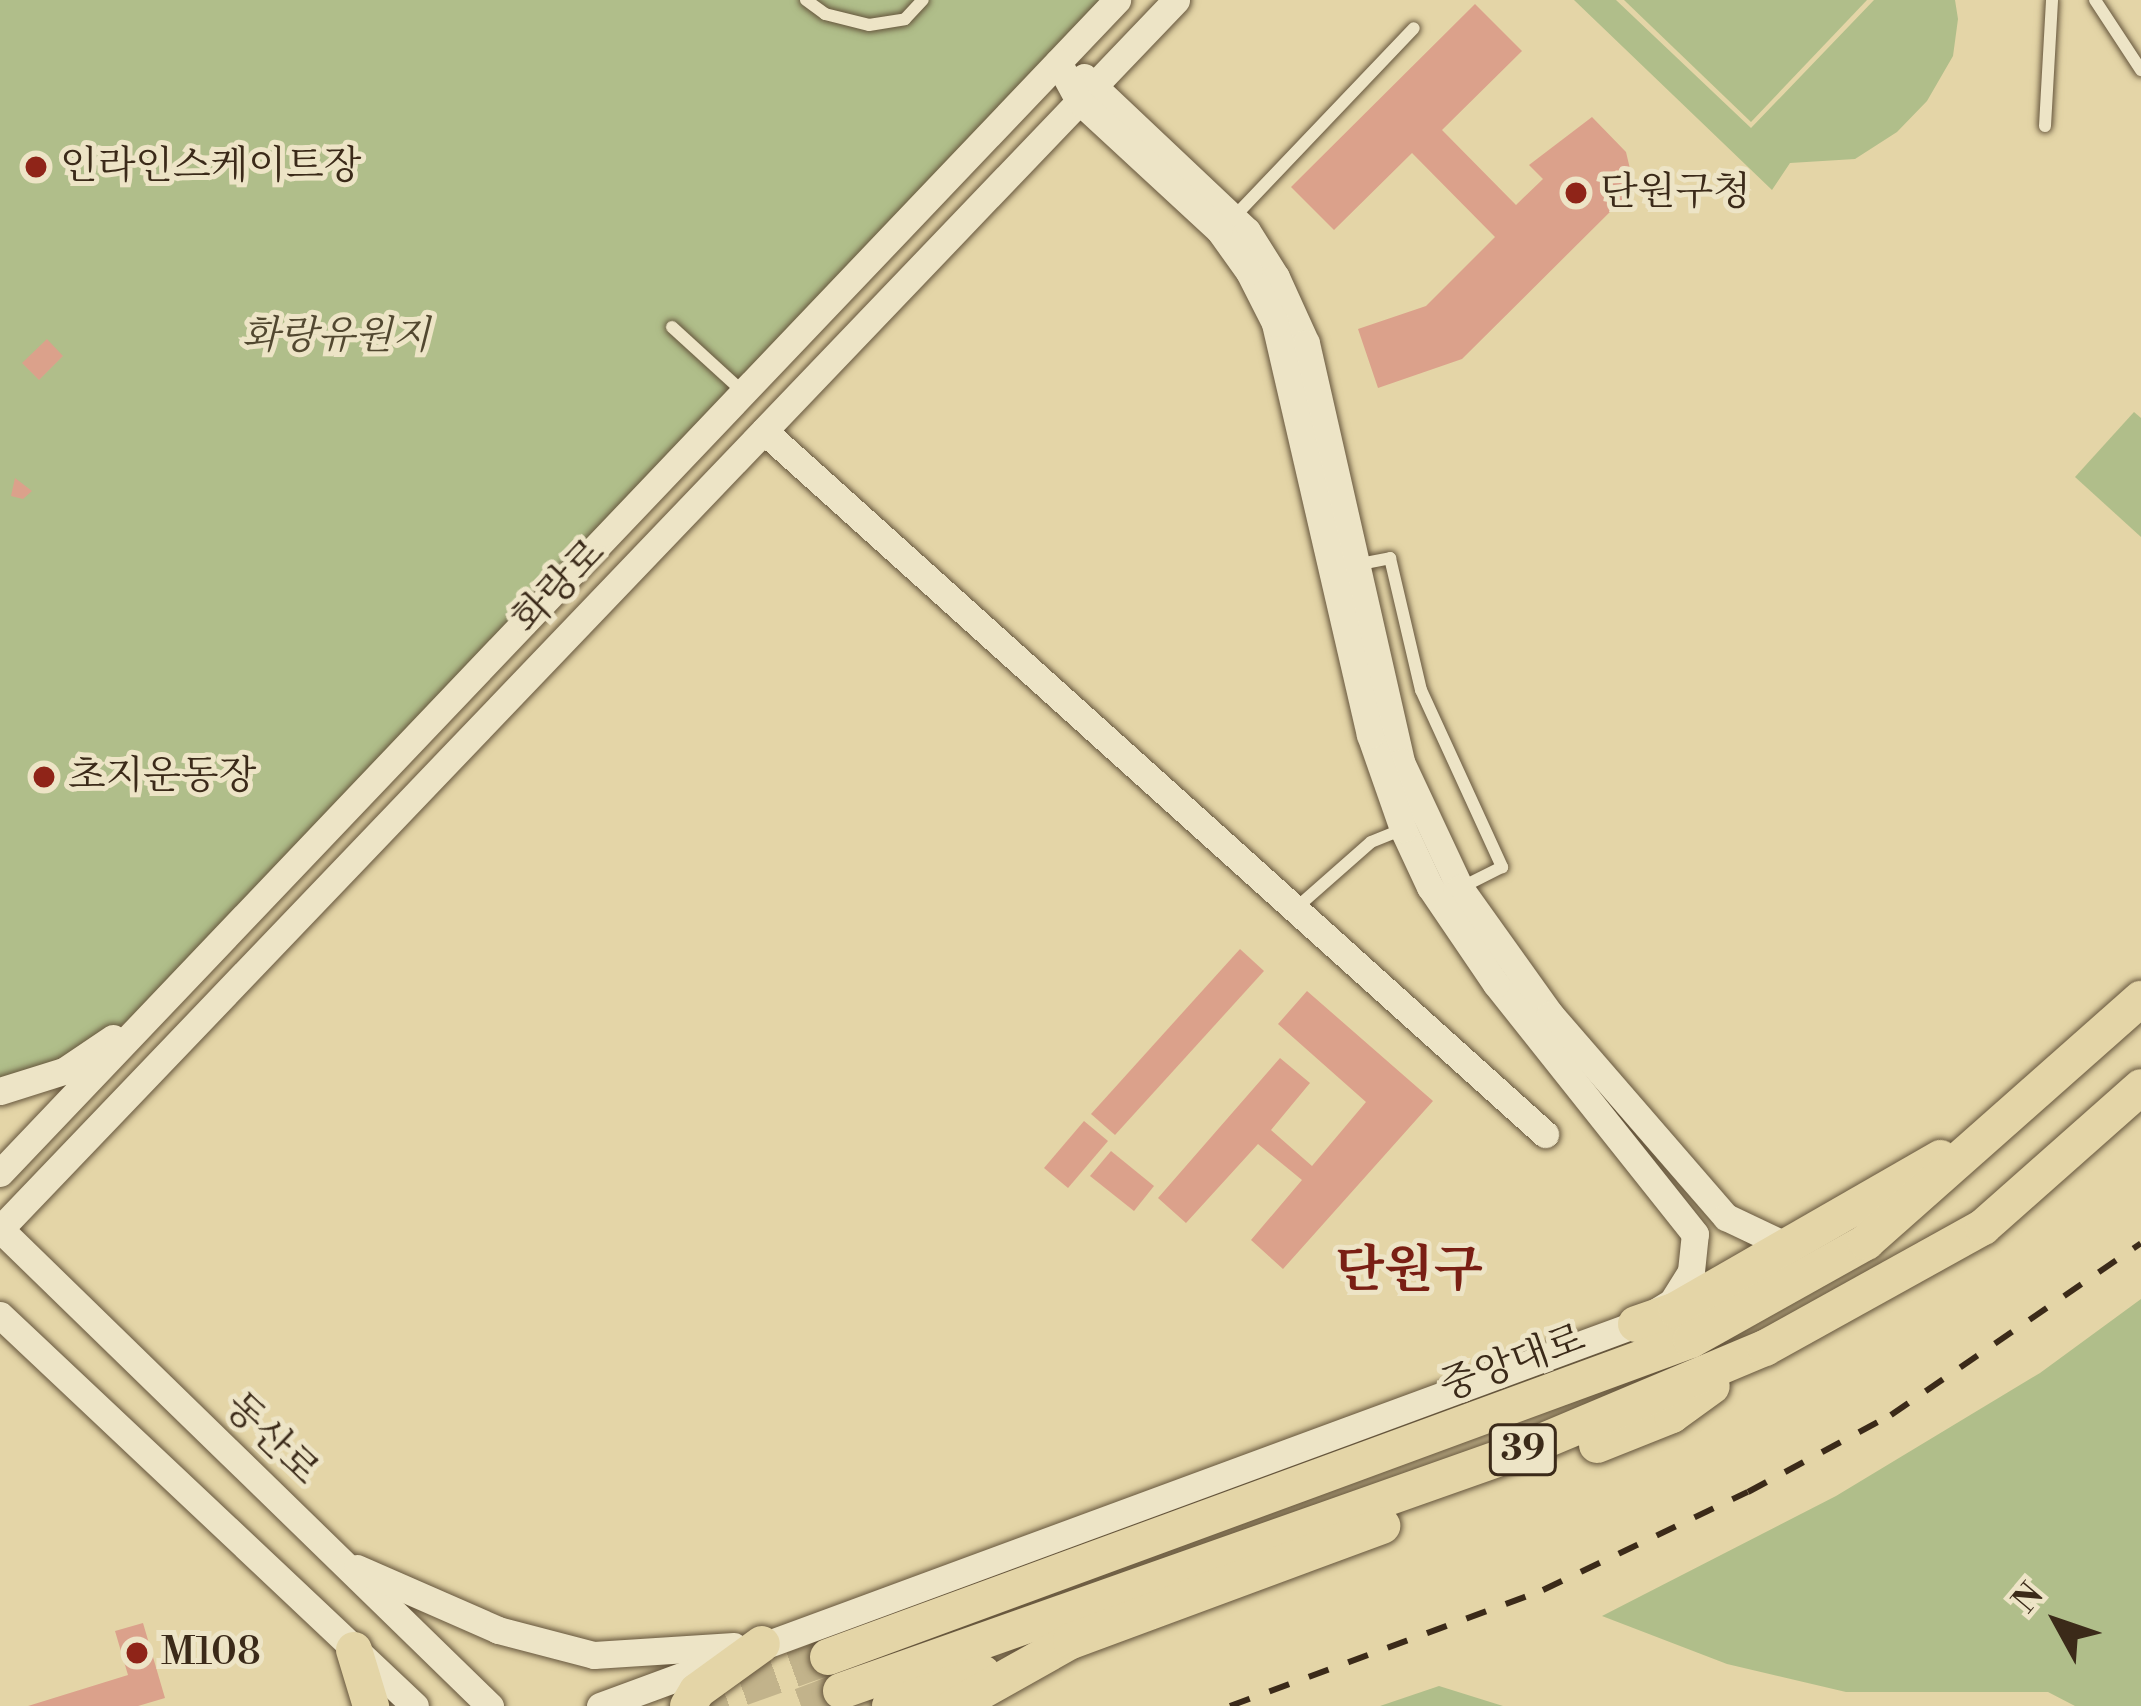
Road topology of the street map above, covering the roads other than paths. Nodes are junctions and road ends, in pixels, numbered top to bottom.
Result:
1 (806, 0) edge
2 (923, 0) edge
3 (1117, 0) edge
4 (1176, 0) edge
5 (2052, 0) edge
6 (2095, 0) edge
7 (1414, 28) dead end
8 (1058, 62) junction
9 (2141, 70) edge
10 (1088, 92) junction
11 (2045, 126) dead end
12 (1233, 218) junction
13 (672, 327) dead end
14 (743, 392) junction
15 (764, 431) junction
16 (1353, 566) junction
17 (1414, 826) junction
18 (1460, 888) junction
19 (1295, 909) junction
20 (173, 991) junction
21 (2141, 999) edge
22 (2141, 1087) edge
23 (0, 1091) edge
24 (2021, 1112) junction
25 (1546, 1134) dead end
26 (0, 1173) edge
27 (0, 1229) edge
28 (1786, 1246) junction
29 (0, 1315) edge
30 (1636, 1324) junction
31 (1765, 1348) junction
32 (340, 1561) junction
33 (1071, 1641) junction
34 (762, 1644) junction
35 (354, 1650) junction
36 (828, 1657) tunnel mouth
37 (842, 1691) tunnel mouth
38 (371, 1706) edge
39 (415, 1706) edge
40 (490, 1706) edge
41 (599, 1706) edge
42 (688, 1706) edge
43 (890, 1706) edge
44 (955, 1706) edge

1 - 2 lane
3 - 8 street, 화랑로
4 - 10 street, 화랑로
5 - 11 lane
6 - 9 lane
7 - 12 lane
8 - 10 street
8 - 14 street, 화랑로
10 - 12 street
10 - 15 street, 화랑로
10 - 17 street
12 - 16 street
13 - 14 lane
14 - 20 street, 화랑로
15 - 19 street
15 - 27 street, 화랑로
16 - 17 street
16 - 18 lane
17 - 18 street
17 - 19 lane
17 - 30 street
18 - 28 street
19 - 25 street
20 - 23 street
20 - 26 street, 화랑로
21 - 24 main road, 중앙대로 / 39
22 - 31 main road, 중앙대로 / 39
24 - 28 main road
24 - 36 main road, 중앙대로 / 39
27 - 32 street, 동산로
28 - 30 main road
29 - 35 street
30 - 34 street
31 - 33 main road
31 - 37 main road, 중앙대로 / 39
32 - 34 street
32 - 40 street, 동산로
33 - 43 main road
33 - 44 main road
34 - 41 street
34 - 42 main road
35 - 38 main road
35 - 39 street

